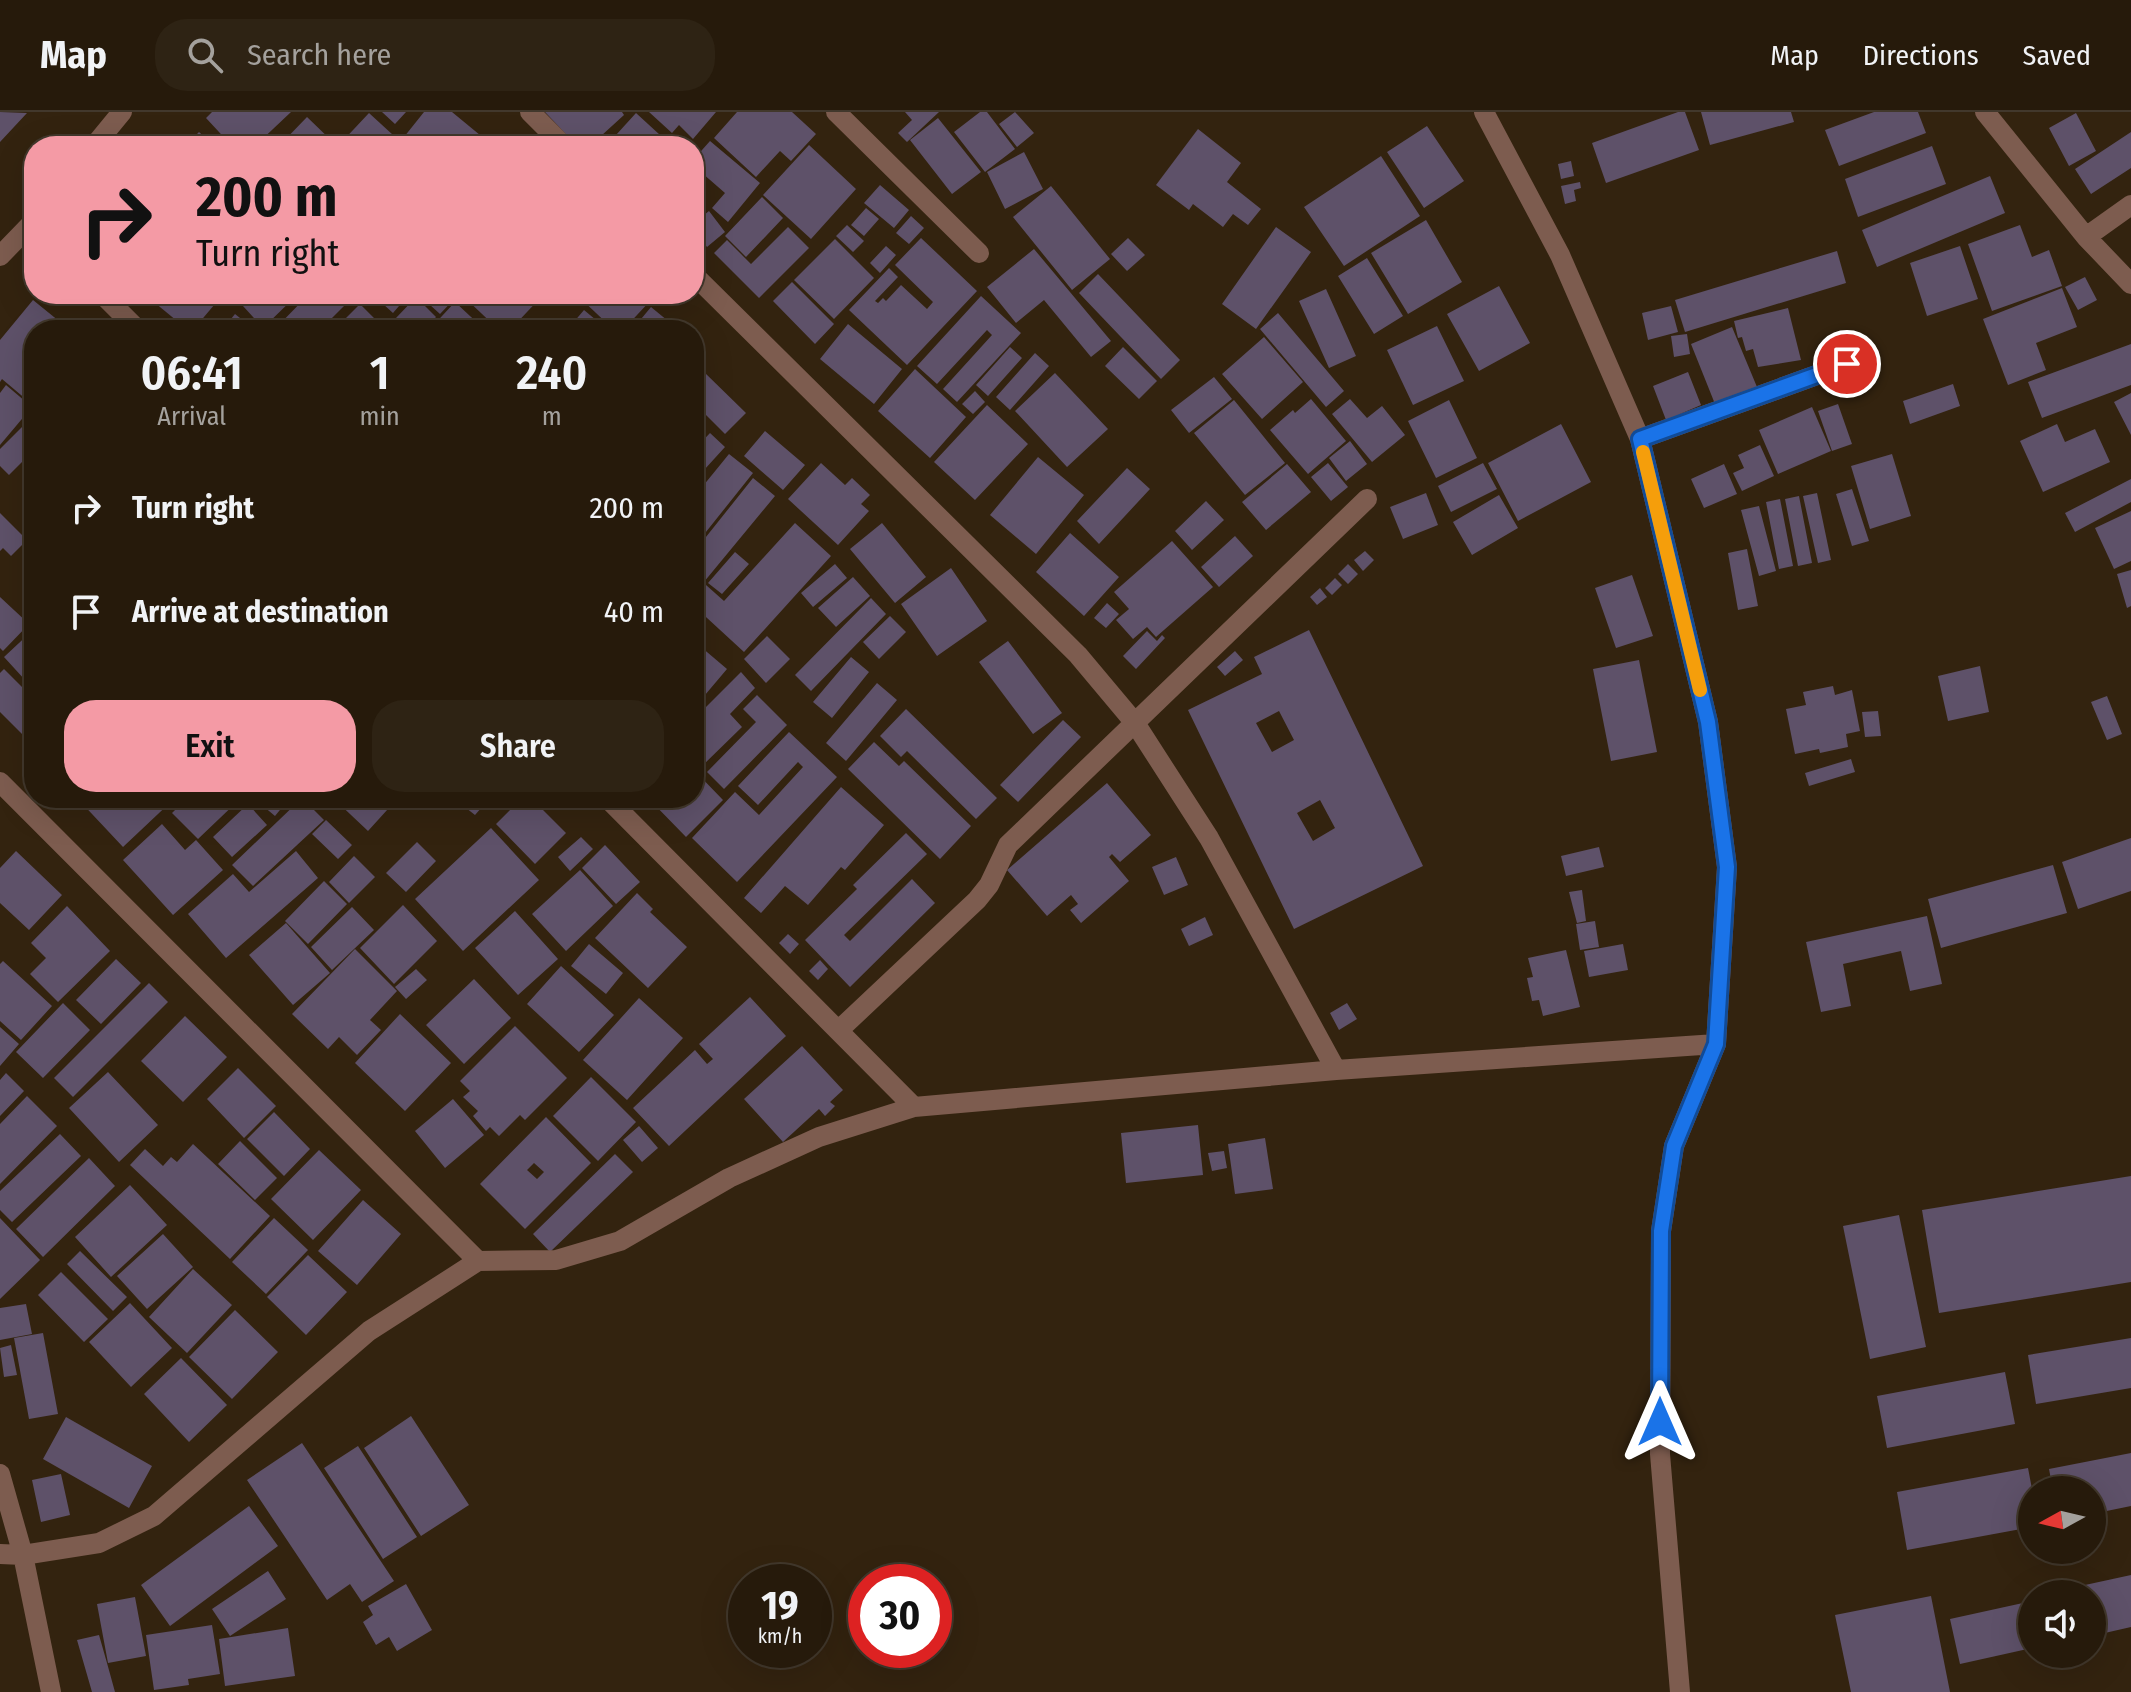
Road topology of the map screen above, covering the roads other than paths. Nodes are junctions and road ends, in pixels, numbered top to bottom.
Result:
1 (122, 112) edge
2 (530, 112) edge
3 (836, 112) edge
4 (1484, 112) edge
5 (1985, 112) edge
6 (102, 136) edge
7 (554, 136) edge
8 (2131, 205) edge
9 (24, 233) edge
10 (2086, 237) junction
11 (979, 253) dead end
12 (0, 256) edge
13 (2131, 284) edge
14 (704, 285) edge
15 (112, 304) edge
16 (128, 320) edge
17 (1847, 364) dead end
18 (1640, 439) junction
19 (1367, 499) dead end
20 (1135, 723) junction
21 (0, 782) edge
22 (24, 806) edge
23 (26, 808) edge
24 (617, 808) edge
25 (839, 1030) junction
26 (1716, 1044) junction
27 (1336, 1070) junction
28 (914, 1107) junction
29 (478, 1261) junction
30 (0, 1474) edge
31 (0, 1554) edge
32 (23, 1555) junction
33 (51, 1692) edge
34 (1680, 1692) edge

1 - 6 street
2 - 7 street
3 - 11 street
4 - 18 street
5 - 10 street
8 - 10 street
9 - 12 street
10 - 13 street
14 - 20 street
15 - 16 street
17 - 18 street
18 - 26 street
19 - 20 street
20 - 25 street
20 - 27 street
21 - 22 street
23 - 29 street
24 - 25 street
25 - 28 street
26 - 27 street
26 - 34 street
27 - 28 street
28 - 29 street
29 - 32 street
30 - 32 street
31 - 32 street
32 - 33 street

